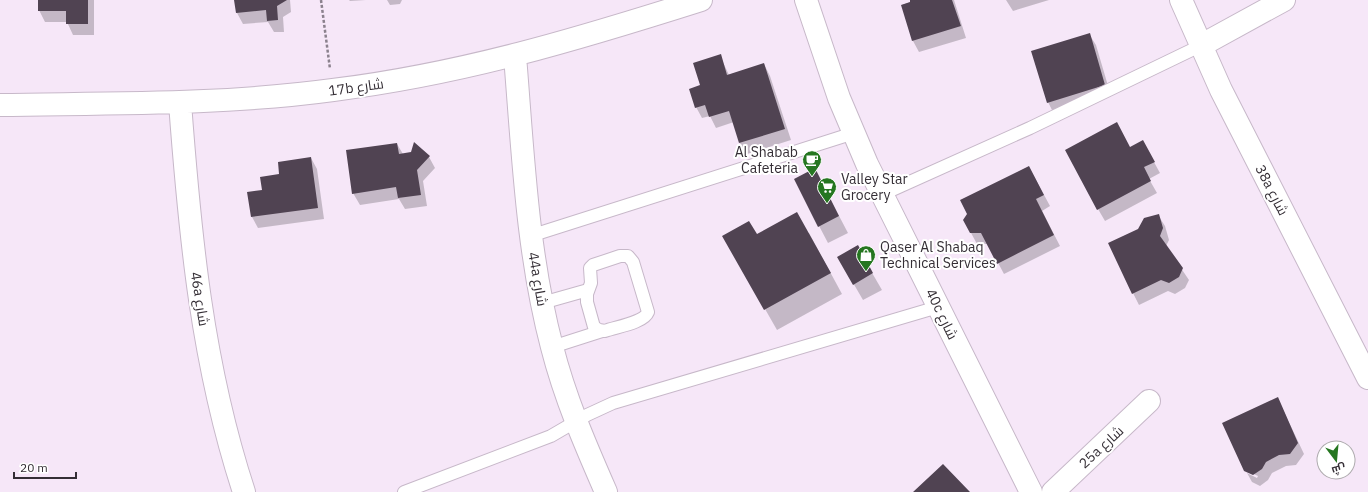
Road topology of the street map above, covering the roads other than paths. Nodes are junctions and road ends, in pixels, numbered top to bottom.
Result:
1 (701, 0) edge
2 (806, 0) edge
3 (1181, 0) edge
4 (1284, 0) edge
5 (1200, 46) junction
6 (515, 56) junction
7 (180, 103) junction
8 (0, 105) edge
9 (854, 133) junction
10 (883, 194) junction
11 (530, 236) junction
12 (588, 290) junction
13 (542, 303) junction
14 (938, 307) junction
15 (602, 331) junction
16 (552, 348) junction
17 (1368, 378) edge
18 (1149, 401) dead end
19 (575, 422) junction
20 (244, 492) edge
21 (404, 492) edge
22 (606, 492) edge
23 (1032, 492) edge
24 (1053, 492) edge

1 - 6 street, 17b شارع
2 - 9 street, 40c شارع
3 - 5 street, 38a شارع
4 - 5 street
5 - 10 lane
5 - 17 street, 38a شارع
6 - 7 street, 17b شارع
6 - 11 street, 44a شارع
7 - 8 street, 17b شارع
7 - 20 street, 46a شارع
9 - 10 street, 40c شارع
9 - 11 lane
10 - 14 street, 40c شارع
11 - 13 street, 44a شارع
12 - 13 lane
12 - 15 lane
12 - 15 lane
13 - 16 street, 44a شارع
14 - 19 lane
14 - 23 street, 40c شارع
15 - 16 lane
16 - 19 street, 44a شارع
18 - 24 street, 25a شارع
19 - 21 lane
19 - 22 street, 44a شارع

